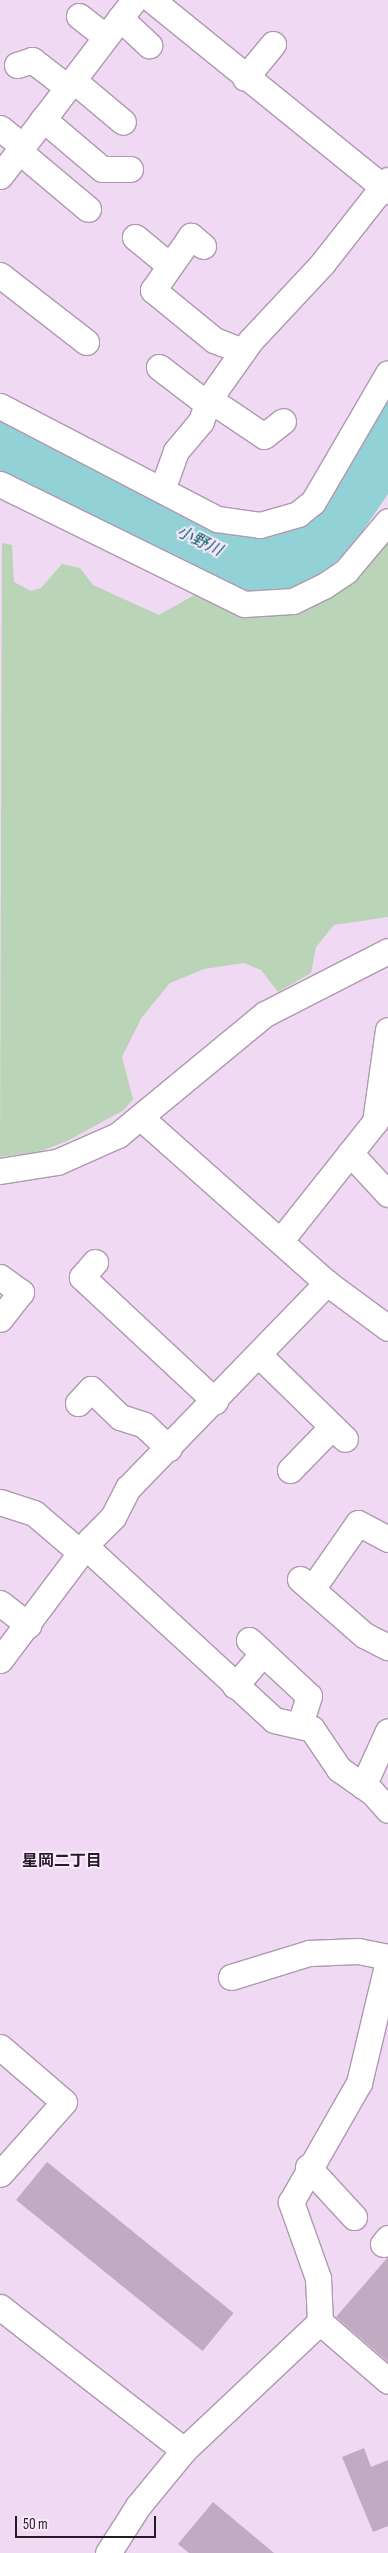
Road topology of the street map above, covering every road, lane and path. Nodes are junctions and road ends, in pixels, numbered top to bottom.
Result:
1 (152, 0) edge
2 (79, 16) dead end
3 (120, 18) edge
4 (273, 44) dead end
5 (149, 45) dead end
6 (17, 65) dead end
7 (245, 78) junction
8 (70, 84) junction
9 (44, 119) junction
10 (123, 122) dead end
11 (0, 128) edge
12 (21, 148) junction
13 (130, 169) dead end
14 (0, 176) edge
15 (386, 186) edge
16 (88, 209) dead end
17 (203, 246) dead end
18 (139, 248) dead end
19 (170, 266) junction
20 (0, 275) edge
21 (86, 342) dead end
22 (243, 351) junction
23 (159, 367) dead end
24 (388, 373) edge
25 (208, 401) junction
26 (0, 406) edge
27 (283, 421) dead end
28 (0, 484) edge
29 (162, 490) junction
30 (388, 521) edge
31 (388, 951) edge
32 (388, 1030) edge
33 (140, 1117) junction
34 (350, 1152) junction
35 (0, 1171) edge
36 (388, 1194) edge
37 (281, 1240) junction
38 (95, 1262) dead end
39 (0, 1277) edge
40 (327, 1283) junction
41 (0, 1319) edge
42 (388, 1328) edge
43 (259, 1355) junction
44 (216, 1402) junction
45 (78, 1403) dead end
46 (169, 1448) junction
47 (290, 1471) dead end
48 (0, 1502) edge
49 (388, 1539) edge
50 (84, 1550) junction
51 (0, 1603) edge
52 (28, 1625) junction
53 (388, 1647) edge
54 (0, 1660) edge
55 (235, 1686) junction
56 (300, 1724) junction
57 (388, 1731) edge
58 (363, 1786) junction
59 (388, 1810) edge
60 (388, 1959) edge
61 (231, 1977) dead end
62 (380, 2048) edge
63 (4, 2057) edge
64 (308, 2167) junction
65 (0, 2174) edge
66 (354, 2217) dead end
67 (0, 2307) edge
68 (320, 2322) junction
69 (388, 2380) edge
70 (184, 2450) junction
71 (108, 2553) edge

1 - 7 street
2 - 3 street
3 - 5 street
3 - 8 street
4 - 7 street
6 - 8 street
7 - 15 street
8 - 9 street
8 - 10 street
9 - 12 street
9 - 13 street
11 - 12 street
12 - 14 street
12 - 16 street
15 - 22 street
17 - 19 street
18 - 19 street
19 - 22 street
20 - 21 street
22 - 25 street
23 - 25 street
24 - 29 street
25 - 27 street
25 - 29 street
26 - 29 street
28 - 30 street
31 - 33 street
32 - 34 street
33 - 35 street
33 - 37 street
34 - 36 street
34 - 37 street
37 - 40 street
38 - 44 street
39 - 41 street
40 - 42 street
40 - 43 street
43 - 44 street
43 - 47 street
44 - 46 street
45 - 46 street
46 - 50 street
48 - 50 street
49 - 53 street
50 - 52 street
50 - 55 street
51 - 52 street
52 - 54 street
55 - 56 street
55 - 56 street
56 - 58 street
57 - 58 street
58 - 59 street
60 - 61 street
60 - 62 street
62 - 64 street
63 - 65 street
64 - 66 street
64 - 68 street
67 - 70 street
68 - 69 street
68 - 70 street
70 - 71 street

